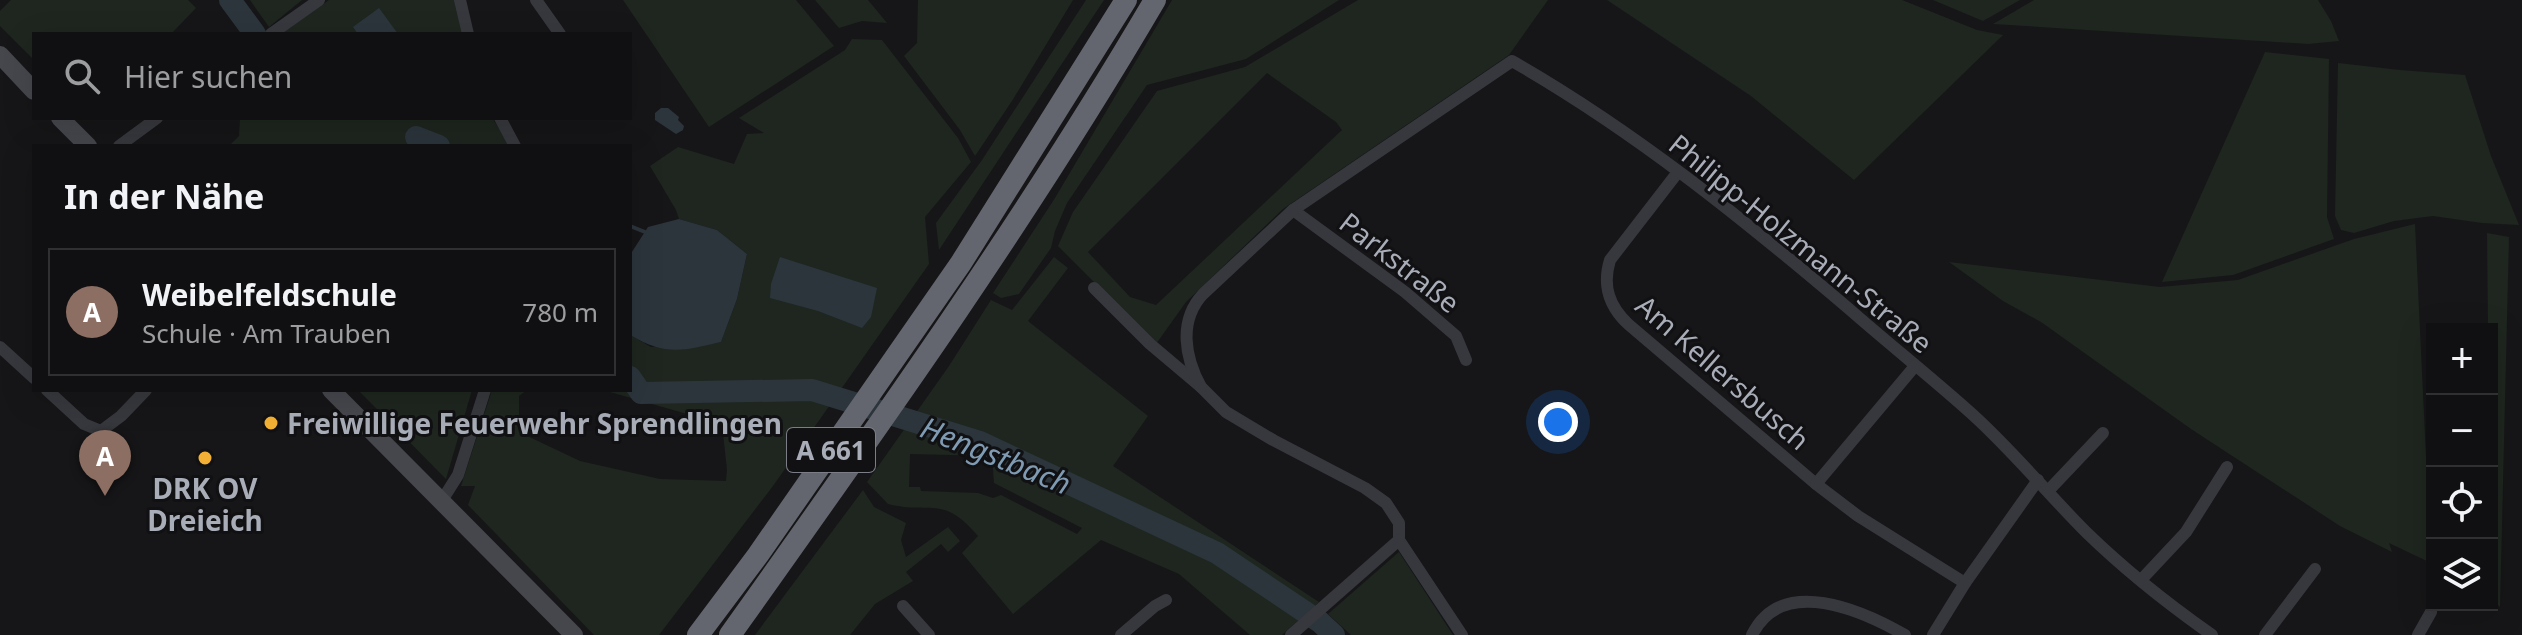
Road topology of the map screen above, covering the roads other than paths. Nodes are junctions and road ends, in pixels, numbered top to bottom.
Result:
1 (319, 0) edge
2 (460, 0) edge
3 (536, 0) edge
4 (1126, 0) edge
5 (1155, 0) edge
6 (274, 32) edge
7 (468, 32) edge
8 (559, 32) edge
9 (0, 55) edge
10 (32, 89) edge
11 (62, 120) edge
12 (154, 120) edge
13 (501, 120) edge
14 (86, 144) edge
15 (122, 144) edge
16 (514, 144) edge
17 (1678, 172) junction
18 (1293, 210) junction
19 (1094, 288) dead end
20 (0, 347) edge
21 (1466, 360) dead end
22 (1915, 366) junction
23 (32, 376) edge
24 (1201, 387) junction
25 (49, 392) edge
26 (144, 392) edge
27 (333, 392) edge
28 (484, 392) edge
29 (2103, 433) dead end
30 (2227, 467) dead end
31 (2038, 480) junction
32 (1816, 484) junction
33 (2048, 491) junction
34 (441, 502) junction
35 (1399, 540) junction
36 (2315, 569) dead end
37 (2141, 580) junction
38 (1965, 583) junction
39 (1166, 600) dead end
40 (903, 606) dead end
41 (2431, 612) dead end
42 (1297, 631) edge
43 (574, 635) edge
44 (698, 635) edge
45 (730, 635) edge
46 (929, 635) edge
47 (1121, 635) edge
48 (1462, 635) edge
49 (1752, 635) edge
50 (1905, 635) edge
51 (1933, 635) edge
52 (2212, 635) edge
53 (2265, 635) edge
54 (2418, 635) edge

1 - 6 street
2 - 7 street
3 - 8 street
4 - 44 highway, A 661
5 - 45 highway, A 661
9 - 10 street
11 - 14 street
12 - 15 street
13 - 16 street
17 - 18 street, Philipp-Holzmann-Straße
17 - 22 street, Philipp-Holzmann-Straße
17 - 32 street, Am Kellersbusch
18 - 21 street, Parkstraße
18 - 24 street, Philipp-Holzmann-Straße
19 - 24 street, Philipp-Holzmann-Straße
20 - 23 street
22 - 31 street, Philipp-Holzmann-Straße
22 - 32 street, Am Kellersbusch
24 - 35 street, Philipp-Holzmann-Straße
25 - 26 street
27 - 34 street
28 - 34 street
29 - 33 street
30 - 37 street
31 - 33 street, Philipp-Holzmann-Straße
31 - 38 street
32 - 38 street, Am Kellersbusch
33 - 37 street, Philipp-Holzmann-Straße
34 - 43 street
35 - 42 street
35 - 48 street, Philipp-Holzmann-Straße
36 - 53 street
37 - 52 street, Philipp-Holzmann-Straße
38 - 51 street
39 - 47 street
40 - 46 street
41 - 54 street
49 - 50 street

